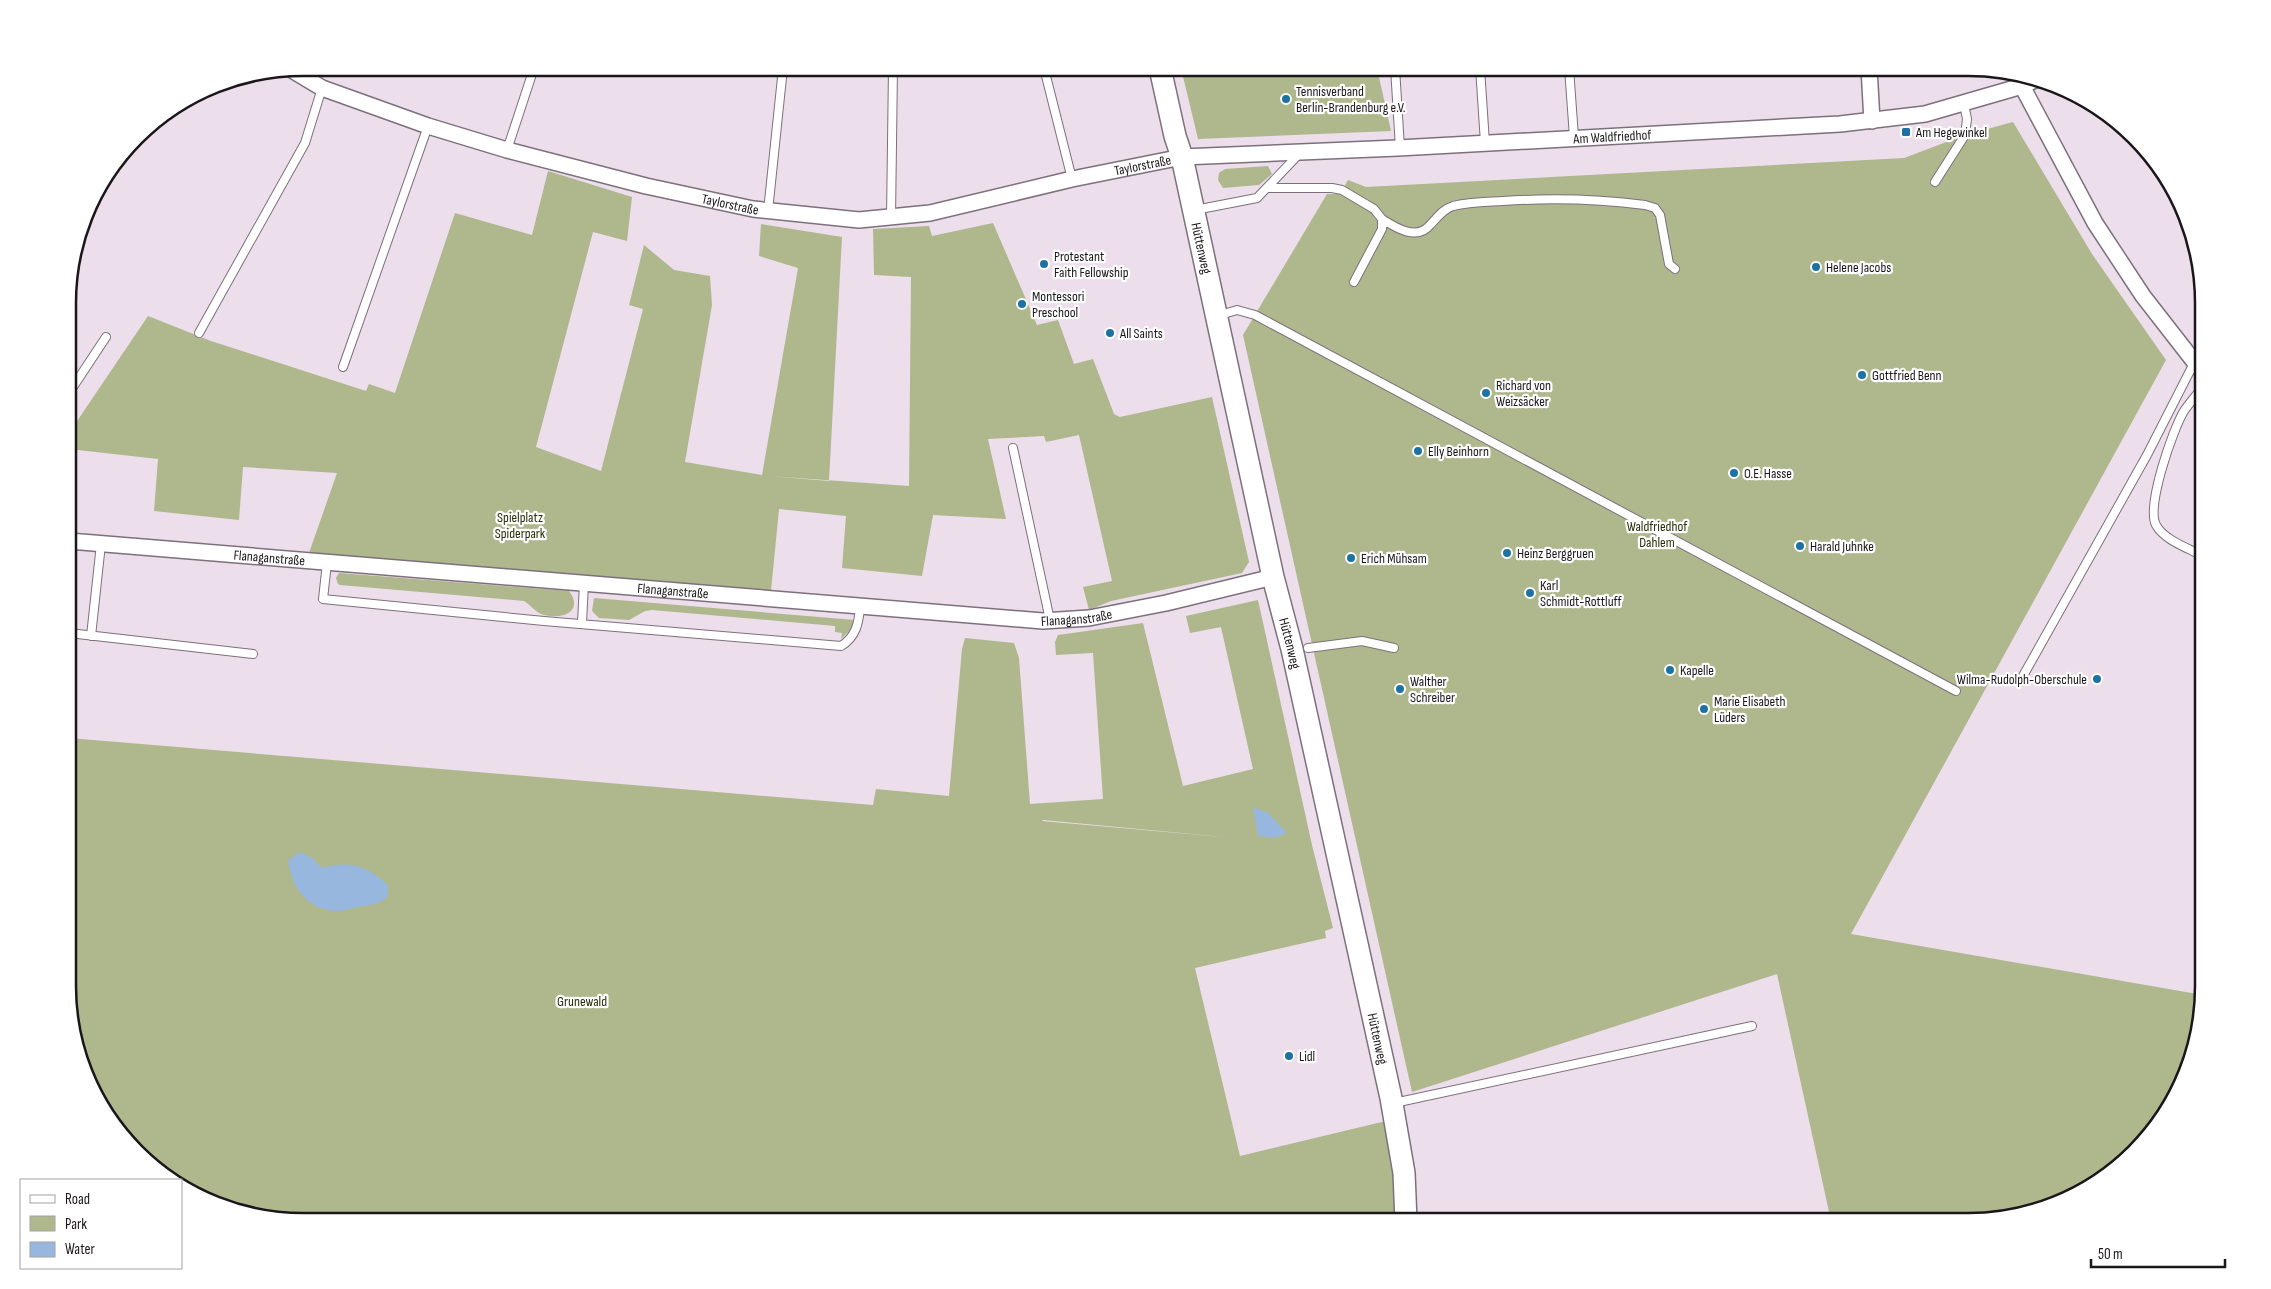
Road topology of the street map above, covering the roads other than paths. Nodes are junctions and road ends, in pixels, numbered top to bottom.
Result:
1 (302, 76) edge
2 (531, 76) edge
3 (782, 76) edge
4 (893, 76) edge
5 (1046, 76) edge
6 (1162, 76) edge
7 (1395, 76) edge
8 (1481, 76) edge
9 (1570, 76) edge
10 (1869, 76) edge
11 (2026, 84) edge
12 (2022, 86) junction
13 (322, 88) junction
14 (1964, 104) junction
15 (1872, 121) junction
16 (428, 126) junction
17 (1574, 138) junction
18 (1485, 143) junction
19 (1400, 148) junction
20 (507, 150) junction
21 (1300, 153) junction
22 (1182, 157) junction
23 (1072, 179) junction
24 (1935, 182) dead end
25 (1267, 188) junction
26 (1193, 210) junction
27 (768, 211) junction
28 (891, 218) junction
29 (1382, 219) junction
30 (1675, 269) dead end
31 (1354, 282) dead end
32 (1217, 316) junction
33 (198, 332) dead end
34 (106, 337) dead end
35 (2195, 363) edge
36 (343, 367) dead end
37 (2195, 375) edge
38 (76, 384) edge
39 (2195, 397) edge
40 (1013, 448) dead end
41 (76, 542) edge
42 (101, 544) junction
43 (2195, 552) edge
44 (327, 562) junction
45 (1273, 577) junction
46 (584, 583) junction
47 (860, 606) junction
48 (1050, 620) junction
49 (582, 623) junction
50 (76, 634) edge
51 (91, 636) junction
52 (1308, 648) dead end
53 (1394, 648) dead end
54 (253, 654) dead end
55 (2022, 676) dead end
56 (1956, 691) dead end
57 (1752, 1026) dead end
58 (1392, 1104) junction
59 (1406, 1213) edge

1 - 13 street, Taylorstraße
2 - 20 lane
3 - 27 lane
4 - 28 lane
5 - 23 lane
6 - 22 main road, Hüttenweg
7 - 19 lane
8 - 18 lane
9 - 17 lane
10 - 15 street
11 - 12 street, Am Waldfriedhof
12 - 14 street, Am Waldfriedhof
12 - 35 street
13 - 16 street, Taylorstraße
13 - 33 lane
14 - 15 street, Am Waldfriedhof
14 - 24 lane
15 - 17 street, Am Waldfriedhof
16 - 20 street, Taylorstraße
16 - 36 lane
17 - 18 street, Am Waldfriedhof
18 - 19 street, Am Waldfriedhof
19 - 21 street, Am Waldfriedhof
20 - 27 street, Taylorstraße
21 - 22 street, Am Waldfriedhof
21 - 25 lane
22 - 23 street, Taylorstraße
22 - 26 main road, Hüttenweg
23 - 28 street, Taylorstraße
25 - 26 lane
25 - 29 lane
26 - 32 main road, Hüttenweg
27 - 28 street, Taylorstraße
29 - 30 lane
29 - 31 lane
32 - 45 main road, Hüttenweg
32 - 56 lane
34 - 38 lane
37 - 55 lane
39 - 43 lane
40 - 48 lane
41 - 42 street, Flanaganstraße
42 - 44 street, Flanaganstraße
42 - 51 lane
44 - 46 street, Flanaganstraße
44 - 49 lane
45 - 48 street, Flanaganstraße
45 - 58 main road, Hüttenweg
46 - 47 street, Flanaganstraße
46 - 49 lane
47 - 48 street, Flanaganstraße
47 - 49 lane
50 - 51 lane
51 - 54 lane
52 - 53 lane
57 - 58 lane
58 - 59 main road, Hüttenweg

